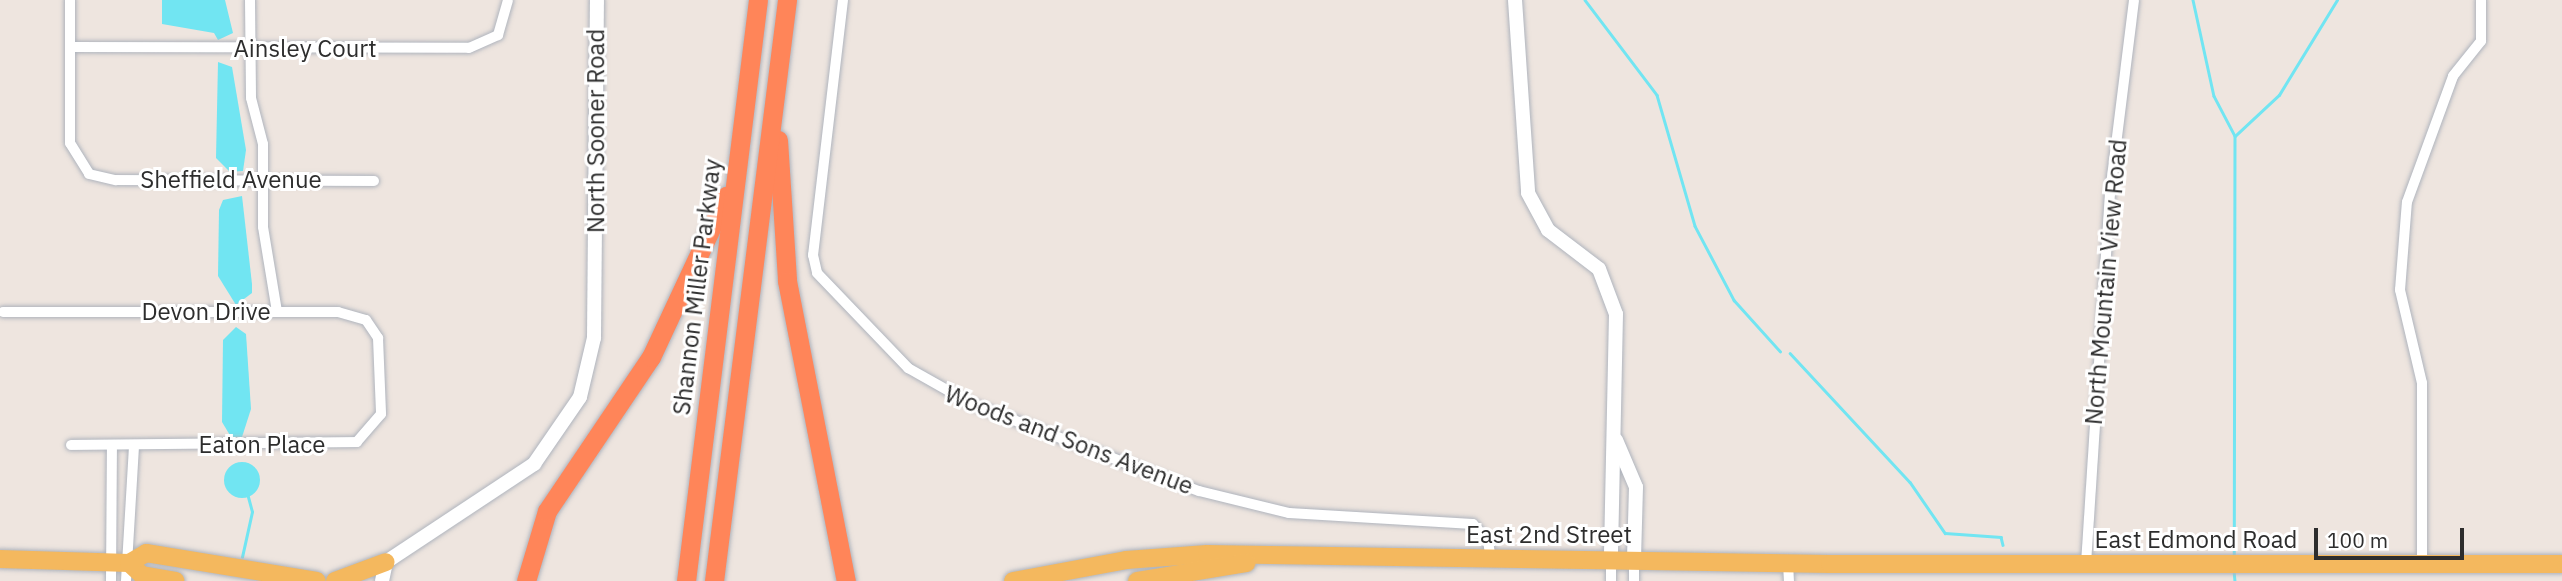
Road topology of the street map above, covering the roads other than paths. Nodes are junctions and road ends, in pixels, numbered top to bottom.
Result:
1 (70, 0) edge
2 (250, 0) edge
3 (508, 0) edge
4 (597, 0) edge
5 (758, 0) edge
6 (787, 0) edge
7 (843, 0) edge
8 (1515, 0) edge
9 (2134, 0) edge
10 (2481, 0) edge
11 (70, 47) junction
12 (250, 49) junction
13 (777, 69) junction
14 (735, 173) junction
15 (263, 180) junction
16 (374, 181) dead end
17 (4, 312) dead end
18 (277, 312) junction
19 (381, 358) joint
20 (1616, 440) junction
21 (71, 445) dead end
22 (111, 446) junction
23 (134, 446) junction
24 (0, 559) edge
25 (1268, 559) junction
26 (1491, 559) junction
27 (1611, 559) junction
28 (1634, 559) junction
29 (386, 562) junction
30 (1830, 564) joint
31 (2086, 564) junction
32 (2422, 564) junction
33 (2562, 564) edge
34 (122, 569) edge
35 (1788, 572) edge
36 (525, 579) edge
37 (111, 581) edge
38 (175, 581) edge
39 (317, 581) edge
40 (335, 581) edge
41 (382, 581) edge
42 (686, 581) edge
43 (714, 581) edge
44 (846, 581) edge
45 (1013, 581) edge
46 (1137, 581) edge
47 (1611, 581) edge
48 (1634, 581) edge

1 - 11 street
2 - 12 street
3 - 12 street, Ainsley Court
4 - 29 street, North Sooner Road
5 - 14 highway, Shannon Miller Parkway
6 - 13 highway
7 - 26 street, Woods and Sons Avenue
8 - 20 street
9 - 31 street, North Mountain View Road
10 - 32 street
11 - 12 street, Ainsley Court
11 - 15 street, Sheffield Avenue
12 - 15 street
13 - 43 highway
13 - 44 highway
14 - 36 highway
14 - 42 highway, Shannon Miller Parkway
15 - 16 street, Sheffield Avenue
15 - 18 street
17 - 18 street, Devon Drive
18 - 19 street, Devon Drive
19 - 23 street, Eaton Place
20 - 27 street
20 - 28 street
21 - 22 street, Eaton Place
22 - 23 street, Eaton Place
22 - 34 street
23 - 34 street
24 - 34 main road
25 - 26 main road, East 2nd Street
25 - 45 main road, East 2nd Street
25 - 46 main road, East 2nd Street
26 - 27 main road, East 2nd Street
27 - 28 main road, East 2nd Street
27 - 47 street
28 - 35 main road, East 2nd Street
28 - 48 street
29 - 40 main road
29 - 41 street
30 - 31 main road, East Edmond Road
30 - 35 main road, East 2nd Street
31 - 32 main road, East Edmond Road
32 - 33 main road, East Edmond Road
34 - 37 street
34 - 38 main road
34 - 39 main road

